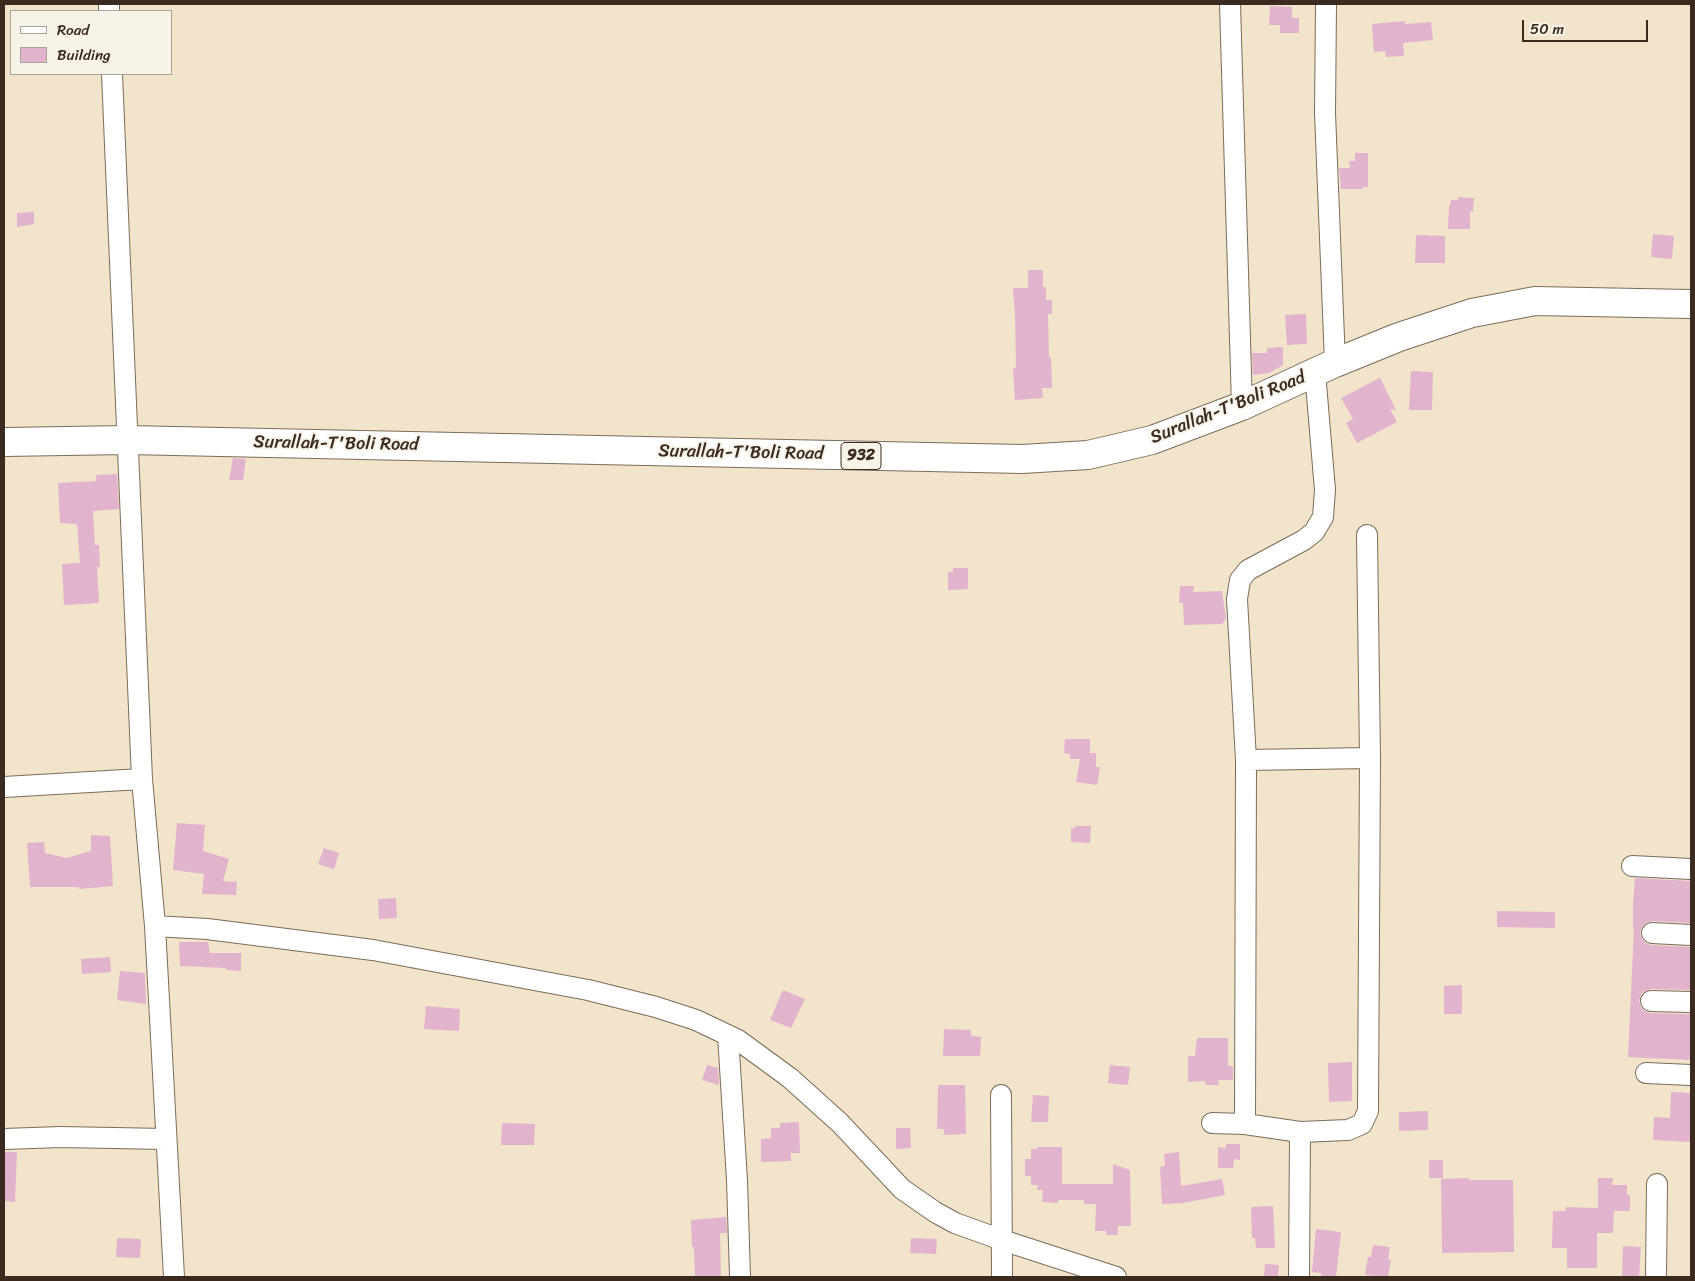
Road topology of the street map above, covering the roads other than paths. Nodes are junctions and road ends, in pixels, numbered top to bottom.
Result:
1 (1230, 4) edge
2 (1326, 4) edge
3 (112, 75) edge
4 (1691, 304) edge
5 (1325, 368) junction
6 (1242, 406) junction
7 (128, 440) junction
8 (4, 442) edge
9 (1368, 535) dead end
10 (1370, 758) junction
11 (1246, 760) junction
12 (142, 779) junction
13 (4, 787) edge
14 (1632, 866) dead end
15 (1691, 869) edge
16 (155, 926) junction
17 (1652, 933) dead end
18 (1691, 935) edge
19 (1651, 1001) dead end
20 (1691, 1002) edge
21 (728, 1036) junction
22 (1646, 1073) dead end
23 (1691, 1075) edge
24 (1000, 1095) dead end
25 (1212, 1123) dead end
26 (1245, 1124) junction
27 (1300, 1132) junction
28 (166, 1138) junction
29 (4, 1139) edge
30 (1657, 1184) dead end
31 (1002, 1240) junction
32 (174, 1277) edge
33 (740, 1277) edge
34 (1002, 1277) edge
35 (1116, 1277) edge
36 (1299, 1277) edge
37 (1656, 1277) edge

1 - 6 street
2 - 5 street
3 - 7 street
4 - 5 main road, Surallah-T'Boli Road / 932
5 - 6 main road, Surallah-T'Boli Road / 932
5 - 11 street
6 - 7 main road, Surallah-T'Boli Road / 932
7 - 8 main road, Surallah-T'Boli Road / 932
7 - 12 street
9 - 10 street
10 - 11 street
10 - 27 street
11 - 26 street
12 - 13 street
12 - 16 street
14 - 15 street
16 - 21 street
16 - 28 street
17 - 18 street
19 - 20 street
21 - 31 street
21 - 33 street
22 - 23 street
24 - 31 street
25 - 26 street
26 - 27 street
27 - 36 street
28 - 29 street
28 - 32 street
30 - 37 street
31 - 34 street
31 - 35 street

